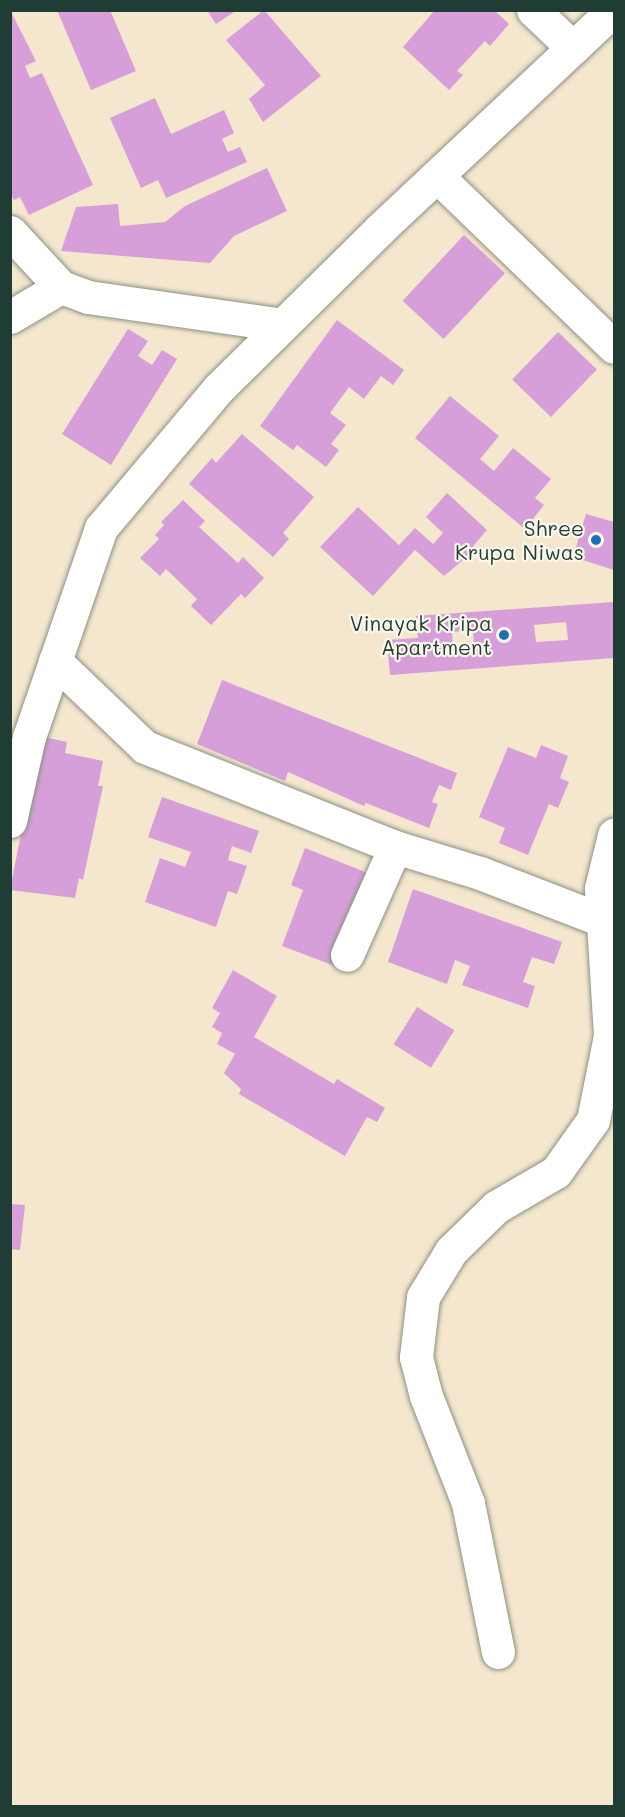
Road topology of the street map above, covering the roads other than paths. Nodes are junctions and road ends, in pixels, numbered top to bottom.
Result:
1 (533, 10) edge
2 (613, 10) edge
3 (573, 48) junction
4 (437, 176) junction
5 (10, 232) edge
6 (61, 287) junction
7 (10, 317) edge
8 (282, 325) junction
9 (615, 347) edge
10 (55, 661) junction
11 (10, 820) edge
12 (615, 835) edge
13 (395, 847) junction
14 (602, 920) junction
15 (347, 955) dead end
16 (604, 1122) edge
17 (498, 1652) dead end

1 - 3 street
2 - 3 street
3 - 4 street
4 - 8 street
4 - 9 street
5 - 6 street
6 - 7 street
6 - 8 street
8 - 10 street
10 - 11 street
10 - 13 street
12 - 14 street
13 - 14 street
13 - 15 street
14 - 16 street
16 - 17 street

